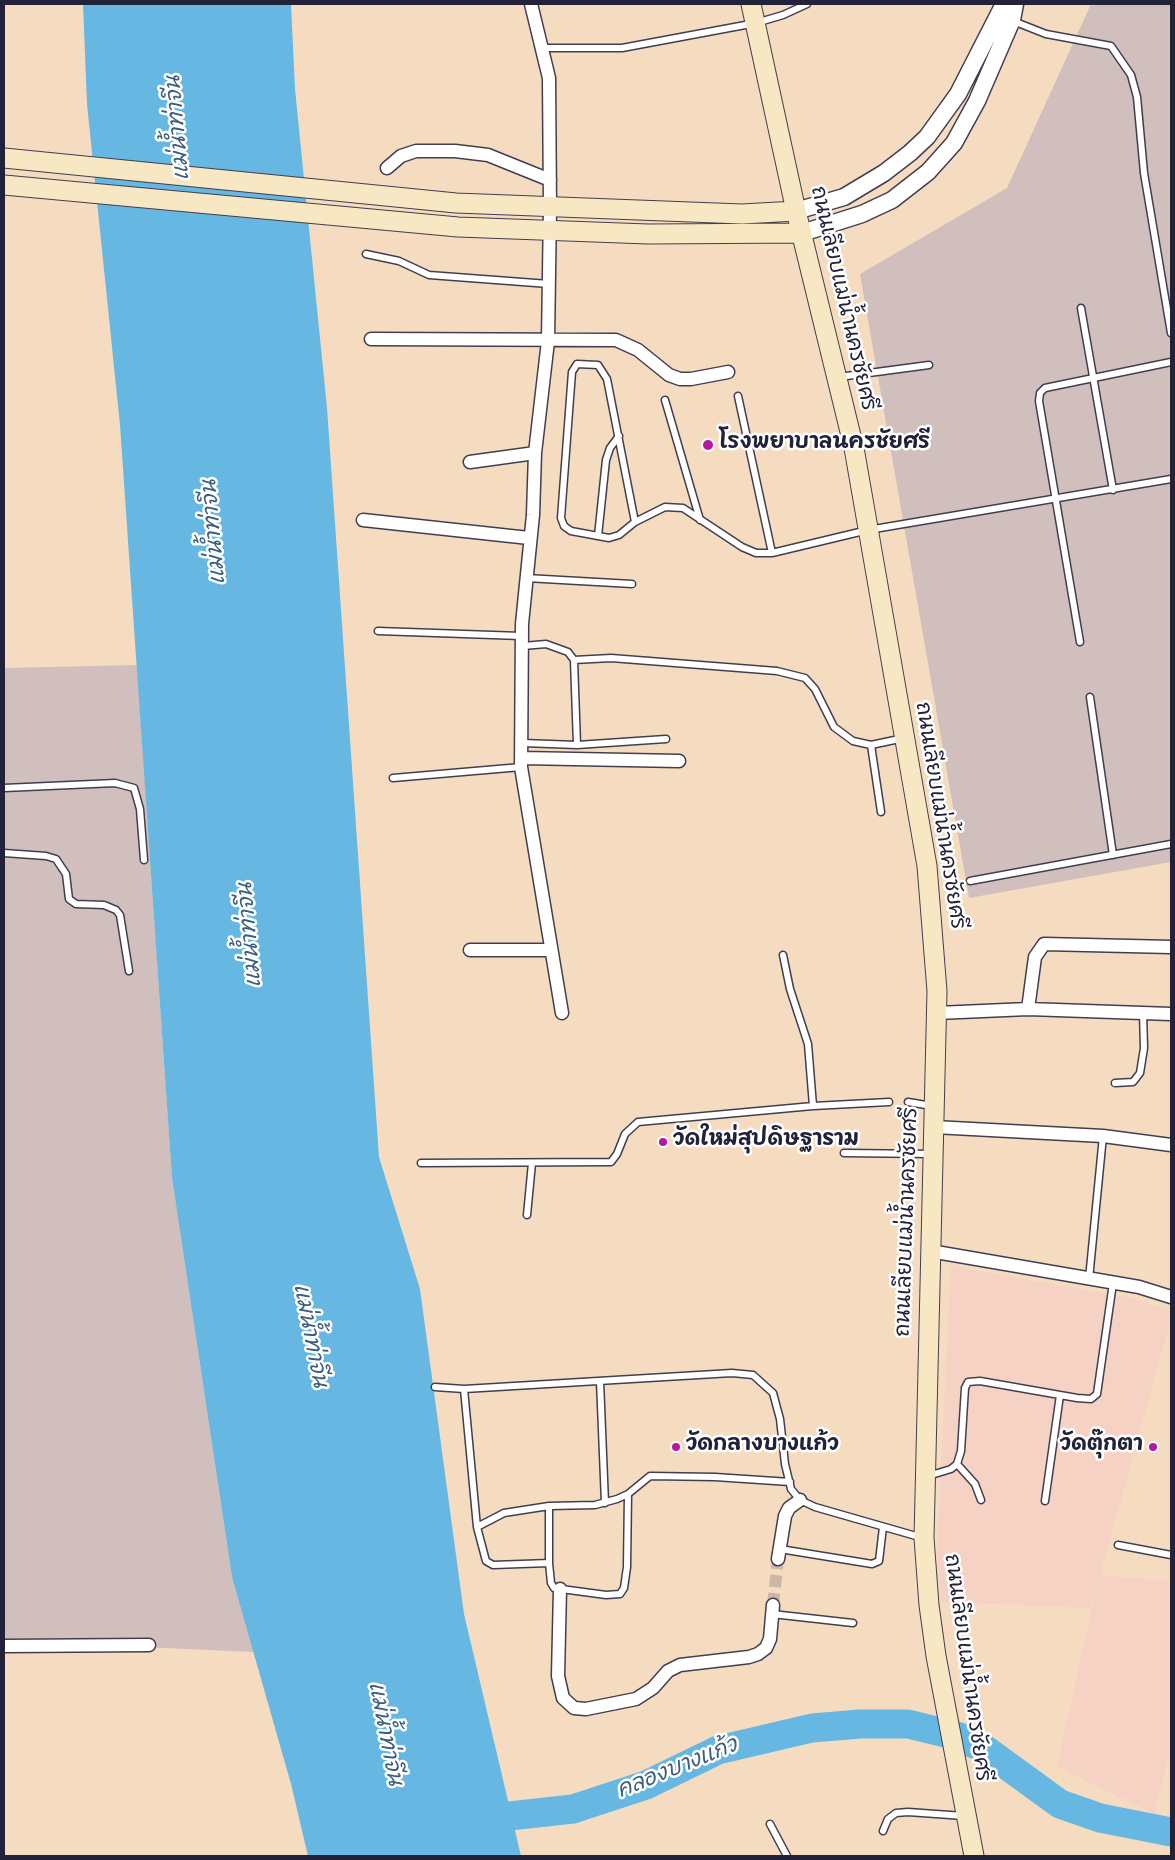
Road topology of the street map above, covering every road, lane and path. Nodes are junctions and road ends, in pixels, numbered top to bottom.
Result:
1 (531, 4) edge
2 (751, 4) edge
3 (807, 4) edge
4 (1004, 4) edge
5 (1015, 4) edge
6 (1012, 20) junction
7 (756, 22) junction
8 (542, 48) junction
9 (4, 158) edge
10 (388, 168) dead end
11 (550, 180) junction
12 (4, 185) edge
13 (550, 207) junction
14 (796, 211) junction
15 (550, 231) junction
16 (802, 234) junction
17 (366, 254) dead end
18 (549, 284) junction
19 (1081, 308) dead end
20 (1171, 333) edge
21 (371, 339) dead end
22 (548, 341) junction
23 (1171, 362) edge
24 (929, 365) dead end
25 (728, 372) dead end
26 (837, 377) junction
27 (1095, 379) junction
28 (738, 396) dead end
29 (665, 400) dead end
30 (619, 436) junction
31 (535, 453) junction
32 (470, 462) dead end
33 (1171, 479) edge
34 (1112, 490) junction
35 (1055, 499) junction
36 (363, 520) dead end
37 (700, 520) junction
38 (635, 522) junction
39 (868, 530) junction
40 (598, 536) junction
41 (529, 538) junction
42 (772, 553) junction
43 (525, 578) junction
44 (632, 584) dead end
45 (378, 631) dead end
46 (522, 641) junction
47 (1080, 642) dead end
48 (574, 660) junction
49 (1090, 697) dead end
50 (905, 738) junction
51 (666, 739) dead end
52 (522, 743) junction
53 (577, 745) junction
54 (870, 745) junction
55 (679, 761) dead end
56 (522, 763) junction
57 (393, 778) dead end
58 (4, 788) edge
59 (881, 812) dead end
60 (1171, 844) edge
61 (4, 853) edge
62 (1113, 855) junction
63 (144, 860) dead end
64 (970, 881) dead end
65 (1171, 947) edge
66 (470, 950) dead end
67 (551, 950) junction
68 (783, 955) dead end
69 (129, 971) dead end
70 (1028, 1009) junction
71 (562, 1013) dead end
72 (936, 1013) junction
73 (1143, 1013) junction
74 (1171, 1014) edge
75 (1115, 1083) dead end
76 (890, 1102) dead end
77 (908, 1102) dead end
78 (813, 1106) junction
79 (936, 1107) junction
80 (934, 1127) junction
81 (1103, 1136) junction
82 (1171, 1145) edge
83 (844, 1153) dead end
84 (934, 1154) junction
85 (422, 1163) dead end
86 (532, 1163) junction
87 (526, 1215) dead end
88 (930, 1252) junction
89 (1089, 1280) junction
90 (1113, 1284) junction
91 (1169, 1292) edge
92 (600, 1381) junction
93 (435, 1387) dead end
94 (464, 1389) junction
95 (1060, 1395) junction
96 (957, 1464) junction
97 (925, 1477) junction
98 (790, 1482) junction
99 (628, 1494) junction
100 (800, 1500) junction
101 (981, 1500) dead end
102 (1045, 1501) dead end
103 (605, 1503) junction
104 (549, 1506) junction
105 (477, 1527) junction
106 (884, 1527) junction
107 (924, 1538) junction
108 (1118, 1545) dead end
109 (779, 1554) joint
110 (1171, 1555) edge
111 (549, 1563) junction
112 (560, 1589) junction
113 (773, 1610) joint
114 (853, 1624) dead end
115 (149, 1645) dead end
116 (4, 1646) edge
117 (966, 1816) junction
118 (770, 1824) dead end
119 (883, 1831) dead end
120 (787, 1856) edge
121 (974, 1856) edge

1 - 8 street
2 - 7 main road, ถนนเลียบแม่น้ำนครชัยศรี
3 - 7 lane
4 - 14 street
5 - 6 street
6 - 16 street
6 - 20 lane
7 - 8 lane
7 - 14 main road, ถนนเลียบแม่น้ำนครชัยศรี
8 - 11 street
9 - 13 main road
10 - 11 street
11 - 13 street
12 - 15 main road
13 - 14 main road
13 - 15 street
14 - 16 main road, ถนนเลียบแม่น้ำนครชัยศรี
15 - 16 main road
15 - 18 street
16 - 26 main road, ถนนเลียบแม่น้ำนครชัยศรี
17 - 18 lane
18 - 22 street
19 - 27 lane
21 - 22 street
22 - 25 street
22 - 31 street
23 - 27 lane
24 - 26 lane
26 - 39 main road, ถนนเลียบแม่น้ำนครชัยศรี
27 - 34 lane
27 - 35 lane
28 - 42 lane
29 - 37 lane
30 - 38 lane
30 - 40 lane
30 - 40 lane
31 - 32 street
31 - 41 street
33 - 34 lane
34 - 35 lane
35 - 39 lane
35 - 47 lane
36 - 41 street
37 - 38 lane
37 - 42 lane
38 - 40 lane
39 - 42 lane
39 - 50 main road, ถนนเลียบแม่น้ำนครชัยศรี
41 - 43 street
43 - 44 lane
43 - 46 street
45 - 46 lane
46 - 48 lane
46 - 52 street
48 - 53 lane
48 - 54 lane
49 - 62 lane
50 - 54 lane
50 - 72 main road, ถนนเลียบแม่น้ำนครชัยศรี
51 - 53 lane
52 - 53 lane
52 - 56 street
54 - 59 lane
55 - 56 street
56 - 57 lane
56 - 67 street
58 - 63 lane
60 - 62 lane
61 - 69 lane
62 - 64 lane
65 - 70 street
66 - 67 street
67 - 71 street
68 - 78 lane
70 - 72 street
70 - 73 street
72 - 79 main road, ถนนเลียบแม่น้ำนครชัยศรี
73 - 74 street
73 - 75 lane
76 - 78 lane
77 - 79 lane
78 - 86 lane
79 - 80 main road, ถนนเลียบแม่น้ำนครชัยศรี
80 - 81 street
80 - 84 main road, ถนนเลียบแม่น้ำนครชัยศรี
81 - 82 street
81 - 89 lane
83 - 84 lane
84 - 88 main road, ถนนเลียบแม่น้ำนครชัยศรี
85 - 86 lane
86 - 87 lane
88 - 89 street
88 - 97 main road, ถนนเลียบแม่น้ำนครชัยศรี
89 - 90 street
90 - 91 street
90 - 95 lane
92 - 94 lane
92 - 98 lane
92 - 103 lane
93 - 94 lane
94 - 105 lane
95 - 96 lane
95 - 102 lane
96 - 97 lane
96 - 101 lane
97 - 107 main road, ถนนเลียบแม่น้ำนครชัยศรี
98 - 99 lane
98 - 100 lane
99 - 103 lane
99 - 112 lane
100 - 106 lane
100 - 109 street
103 - 104 lane
104 - 105 lane
104 - 111 lane
105 - 111 lane
106 - 107 lane
106 - 109 lane
107 - 117 main road, ถนนเลียบแม่น้ำนครชัยศรี
108 - 110 lane
111 - 112 lane
112 - 113 street
113 - 114 lane
115 - 116 street
117 - 119 lane
117 - 121 main road, ถนนเลียบแม่น้ำนครชัยศรี
118 - 120 lane

